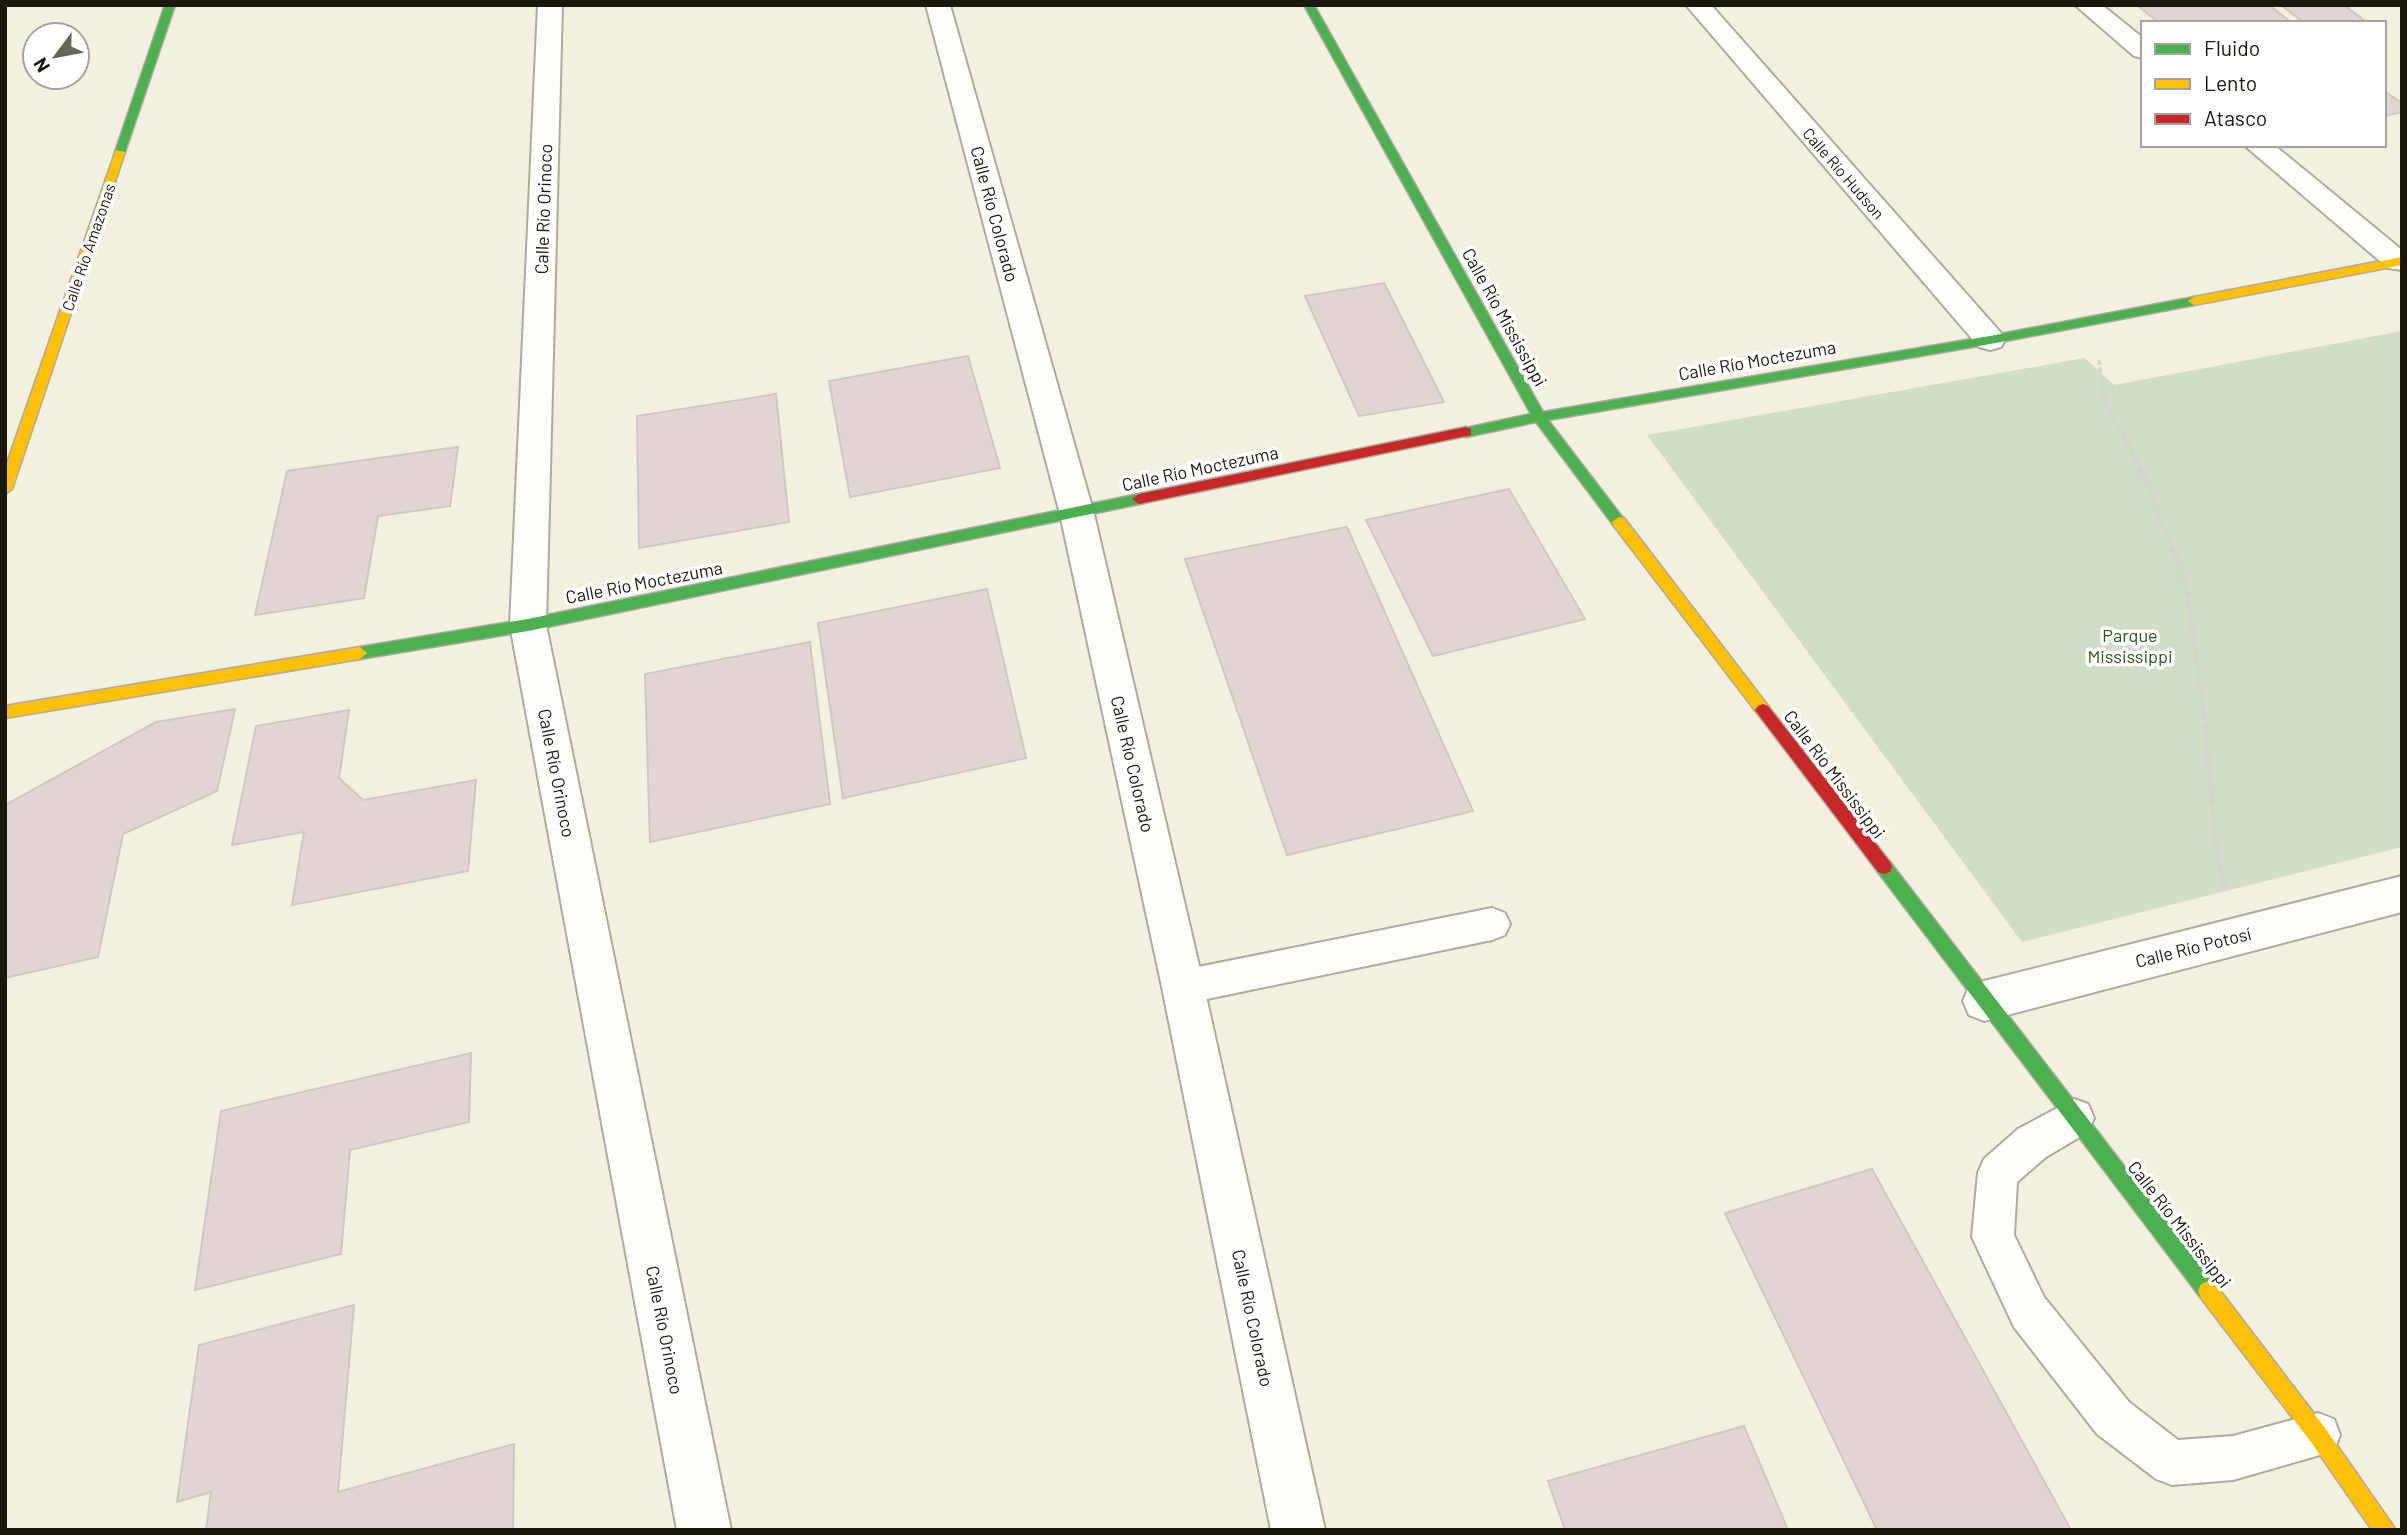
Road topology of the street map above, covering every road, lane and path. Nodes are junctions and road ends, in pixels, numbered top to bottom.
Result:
1 (170, 5) edge
2 (550, 5) edge
3 (938, 5) edge
4 (1309, 5) edge
5 (1698, 5) edge
6 (2087, 5) edge
7 (2141, 49) edge
8 (2258, 147) edge
9 (2400, 262) edge
10 (2093, 321) junction
11 (1990, 340) junction
12 (1539, 417) junction
13 (5, 489) edge
14 (1077, 514) junction
15 (528, 625) junction
16 (5, 712) edge
17 (2402, 894) edge
18 (1492, 924) dead end
19 (2233, 937) junction
20 (1183, 987) junction
21 (1984, 1001) junction
22 (2074, 1118) junction
23 (2318, 1435) junction
24 (704, 1530) edge
25 (1298, 1530) edge
26 (2385, 1530) edge

1 - 13 street, Calle Río Amazonas
2 - 15 street, Calle Río Orinoco
3 - 14 street, Calle Río Colorado
4 - 12 street, Calle Río Mississippi
5 - 11 street, Calle Río Hudson
6 - 7 street
8 - 9 street
9 - 10 street, Calle Río Moctezuma
10 - 11 street, Calle Río Moctezuma
10 - 19 path
11 - 12 street, Calle Río Moctezuma
12 - 14 street, Calle Río Moctezuma
12 - 21 street, Calle Río Mississippi
14 - 15 street, Calle Río Moctezuma
14 - 20 street, Calle Río Colorado
15 - 16 street, Calle Río Moctezuma
15 - 24 street, Calle Río Orinoco
17 - 19 street, Calle Río Potosí
18 - 20 lane
19 - 21 street, Calle Río Potosí
20 - 25 street, Calle Río Colorado
21 - 22 street, Calle Río Mississippi
22 - 23 street, Calle Río Mississippi
22 - 23 lane
23 - 26 street, Calle Río Mississippi

